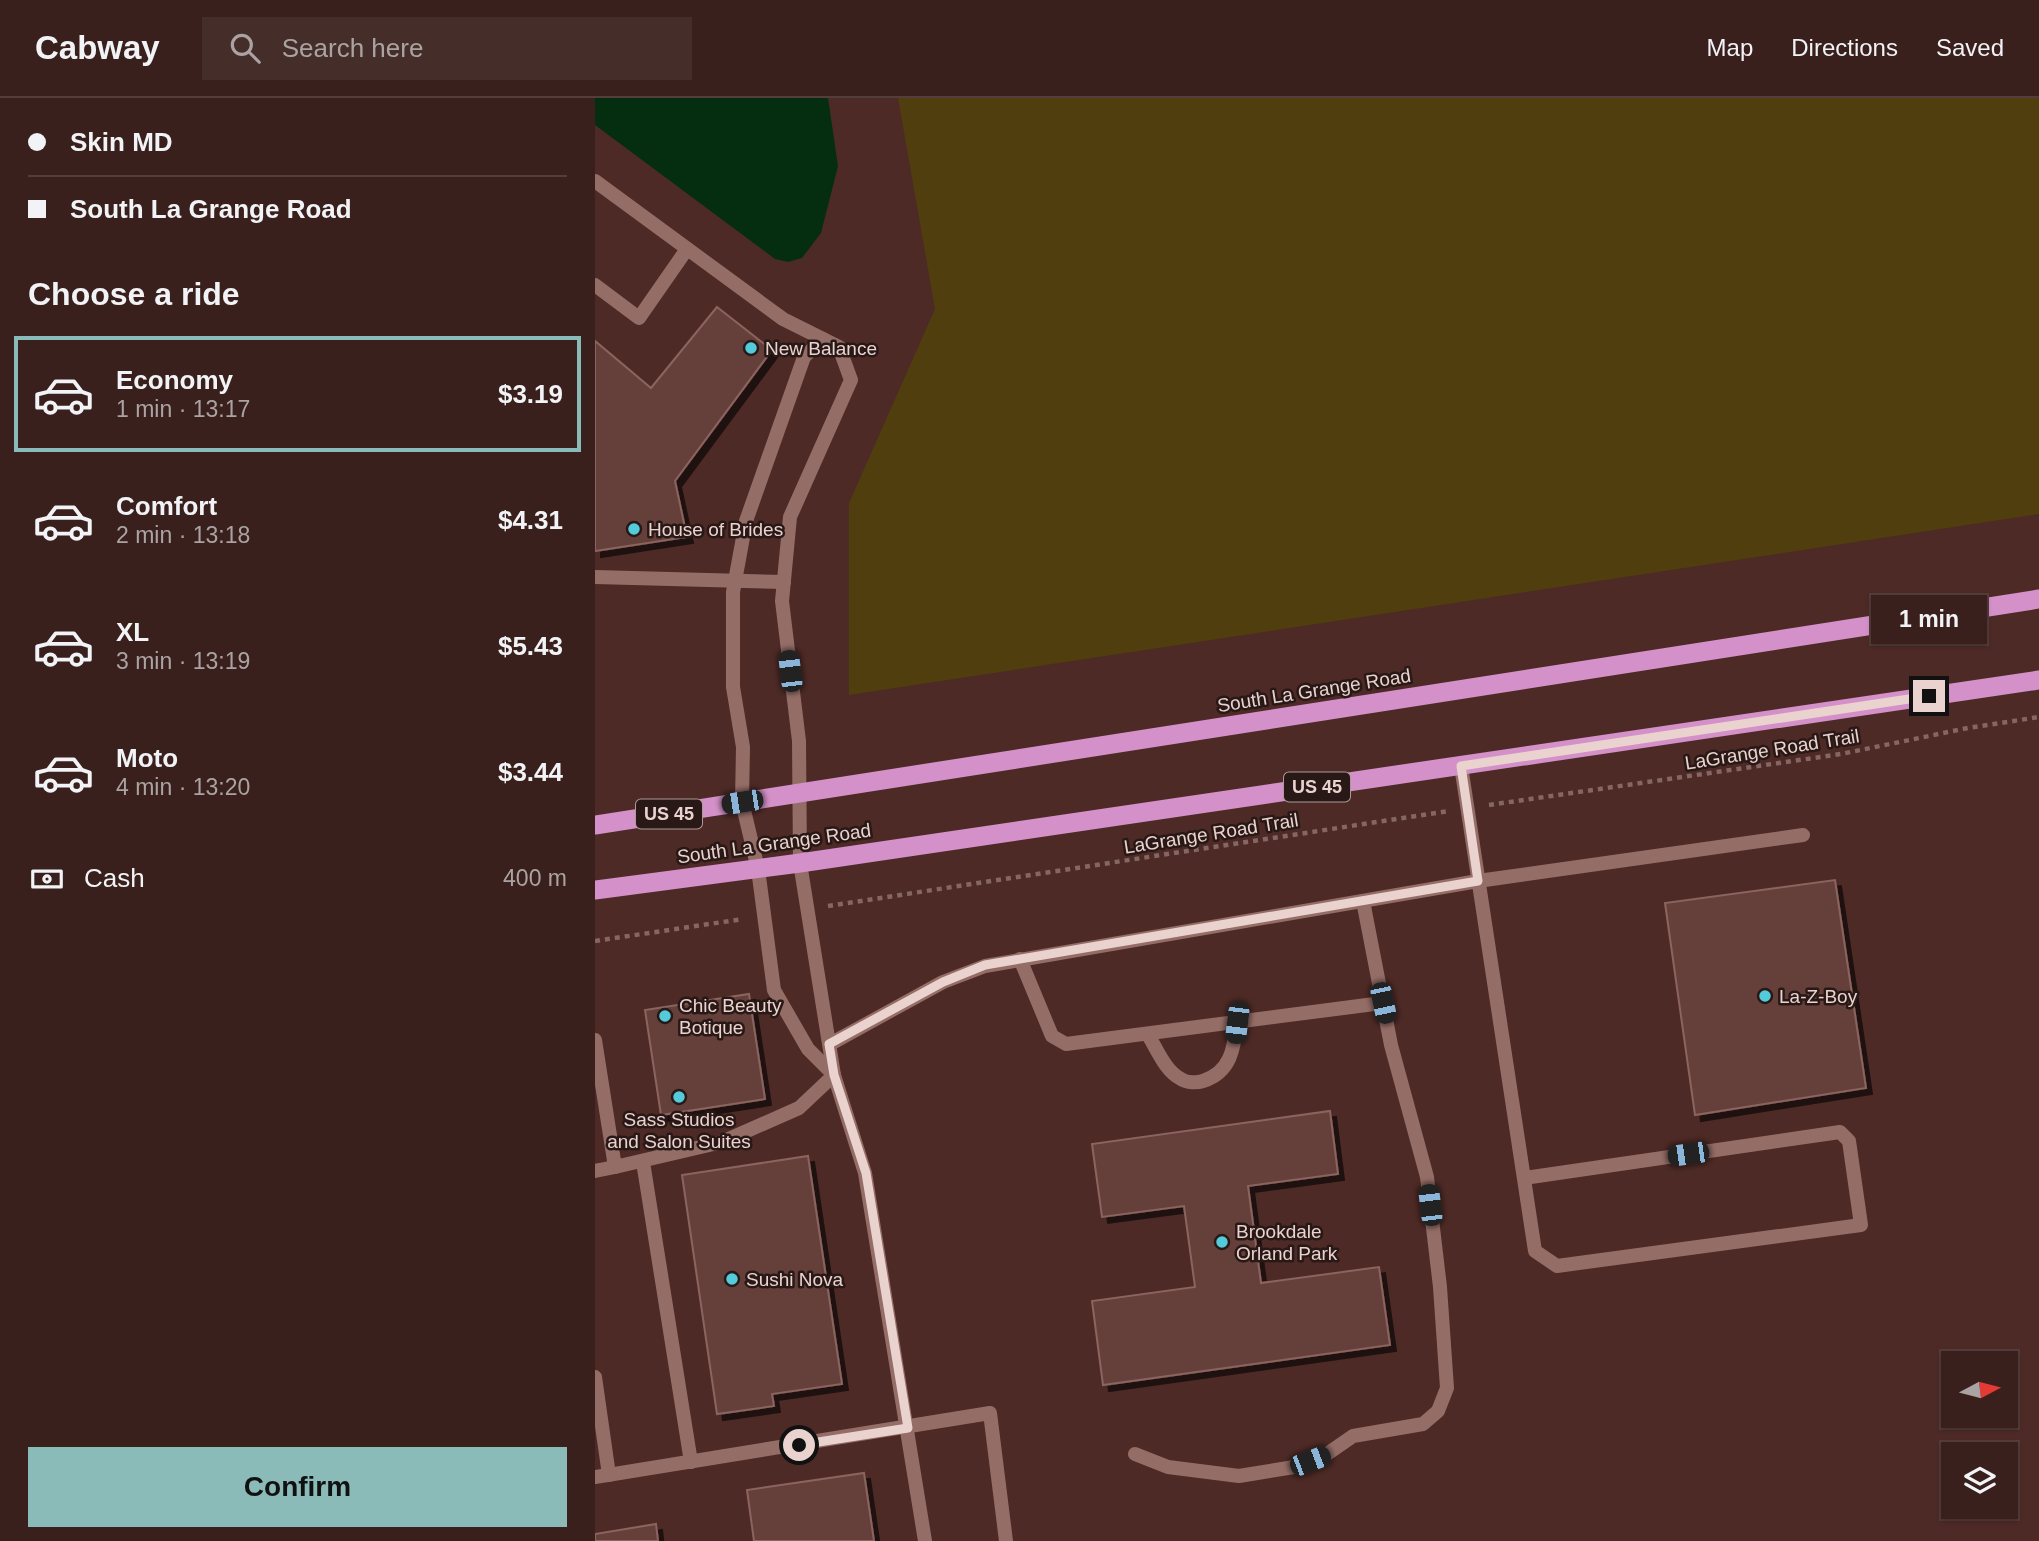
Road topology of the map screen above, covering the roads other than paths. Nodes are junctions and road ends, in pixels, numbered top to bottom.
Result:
1 (595, 181) edge
2 (687, 249) junction
3 (595, 285) edge
4 (823, 339) junction
5 (595, 578) edge
6 (735, 579) junction
7 (784, 582) junction
8 (2039, 599) edge
9 (2039, 680) edge
10 (1461, 766) junction
11 (801, 793) junction
12 (742, 802) junction
13 (595, 825) edge
14 (1803, 835) dead end
15 (800, 863) junction
16 (758, 869) junction
17 (1478, 881) junction
18 (595, 890) edge
19 (1363, 901) junction
20 (1020, 959) junction
21 (1383, 1003) junction
22 (1237, 1023) junction
23 (1147, 1035) junction
24 (595, 1040) edge
25 (829, 1044) junction
26 (834, 1075) junction
27 (643, 1162) junction
28 (615, 1167) junction
29 (595, 1171) edge
30 (1524, 1178) junction
31 (595, 1377) edge
32 (908, 1428) junction
33 (1135, 1454) dead end
34 (691, 1462) junction
35 (602, 1476) edge
36 (925, 1541) edge
37 (1006, 1541) edge

1 - 2 lane
2 - 3 lane
2 - 4 lane
4 - 6 lane
4 - 7 lane
5 - 6 lane
6 - 7 lane
6 - 12 lane
7 - 11 lane
8 - 11 highway, South La Grange Road / US 45
9 - 10 highway, South La Grange Road / US 45
10 - 15 highway, South La Grange Road / US 45
10 - 17 lane
11 - 12 highway, South La Grange Road / US 45
11 - 15 lane
12 - 13 highway, South La Grange Road / US 45
12 - 16 lane
14 - 17 lane
15 - 16 highway, South La Grange Road / US 45
15 - 25 lane
16 - 18 highway, South La Grange Road / US 45
16 - 26 lane
17 - 19 lane
17 - 30 lane
19 - 20 lane
19 - 21 lane
20 - 23 lane
20 - 25 lane
21 - 22 lane
21 - 33 lane
22 - 23 lane
22 - 23 lane
24 - 28 lane
25 - 26 lane
26 - 27 lane
26 - 32 lane
27 - 28 lane
27 - 34 lane
28 - 29 lane
30 - 30 lane
31 - 35 lane
32 - 34 lane
32 - 36 lane
32 - 37 lane
34 - 35 lane

